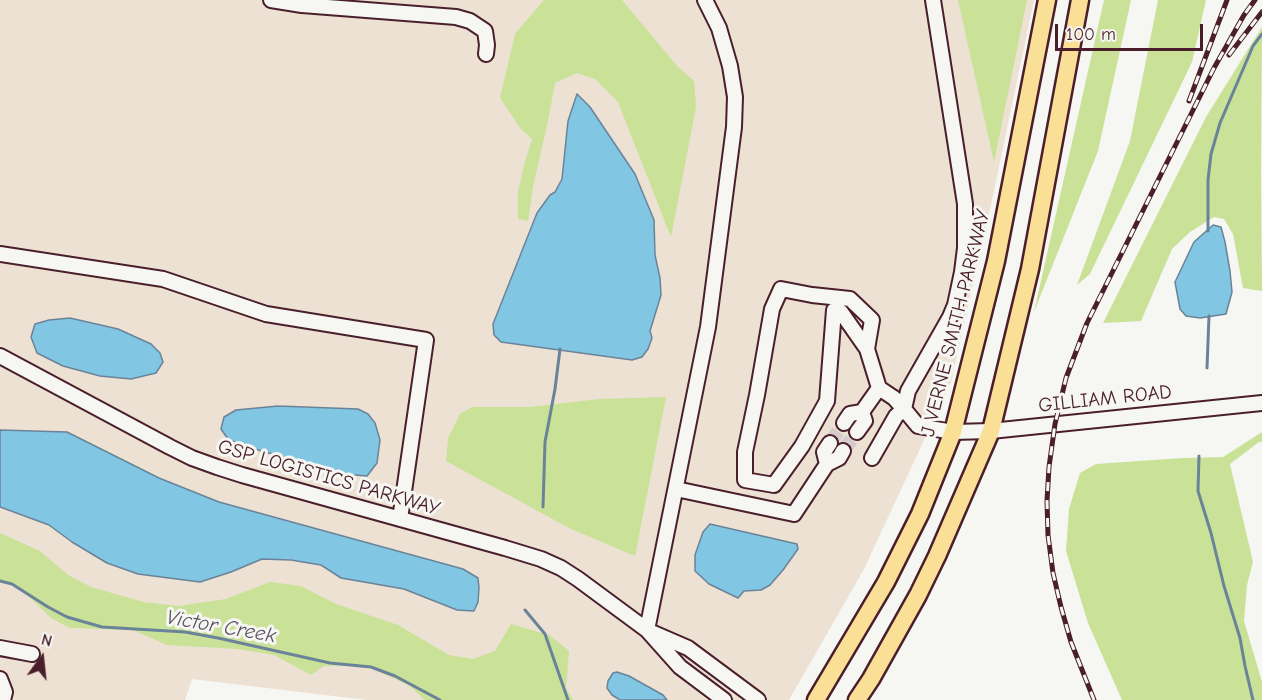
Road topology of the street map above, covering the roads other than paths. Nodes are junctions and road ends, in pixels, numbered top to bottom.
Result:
1 (271, 0) edge
2 (705, 0) edge
3 (933, 0) edge
4 (1047, 0) edge
5 (1080, 0) edge
6 (486, 54) dead end
7 (0, 254) edge
8 (867, 349) junction
9 (0, 356) edge
10 (879, 388) junction
11 (1262, 403) edge
12 (904, 409) junction
13 (862, 412) junction
14 (844, 423) tunnel mouth
15 (991, 431) junction
16 (857, 432) tunnel mouth
17 (952, 432) junction
18 (830, 443) tunnel mouth
19 (843, 451) tunnel mouth
20 (872, 458) dead end
21 (827, 464) junction
22 (676, 489) junction
23 (400, 519) junction
24 (646, 630) junction
25 (0, 648) edge
26 (32, 654) dead end
27 (0, 679) edge
28 (3, 700) edge
29 (724, 700) edge
30 (758, 700) edge
31 (816, 700) edge
32 (857, 700) edge

1 - 6 street
2 - 22 street
3 - 12 street
4 - 17 main road, J VERNE SMITH PARKWAY
5 - 15 main road
7 - 23 street
8 - 8 street
8 - 10 street
9 - 23 street, GSP LOGISTICS PARKWAY
10 - 12 street, GILLIAM ROAD
10 - 13 street
11 - 15 street, GILLIAM ROAD
12 - 17 street, GILLIAM ROAD
12 - 20 street
13 - 14 street
13 - 16 street
15 - 17 street, GILLIAM ROAD
15 - 32 main road
17 - 31 main road, J VERNE SMITH PARKWAY
18 - 21 street
19 - 21 street
21 - 22 street
22 - 24 street
23 - 24 street, GSP LOGISTICS PARKWAY
24 - 29 street, GSP LOGISTICS PARKWAY
24 - 30 street, GSP LOGISTICS PARKWAY
25 - 26 street
27 - 28 street

